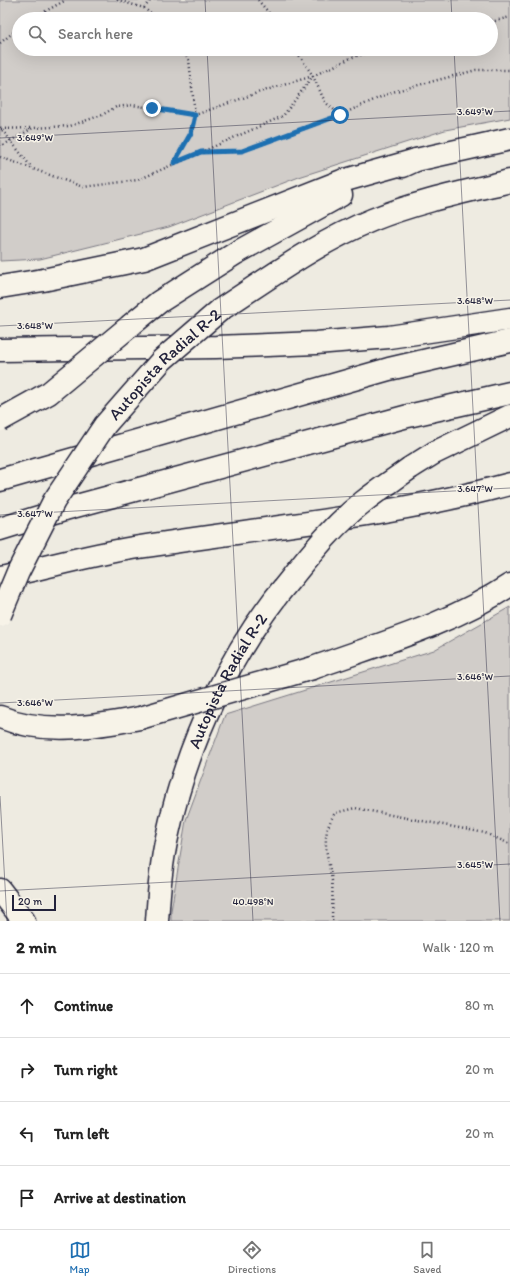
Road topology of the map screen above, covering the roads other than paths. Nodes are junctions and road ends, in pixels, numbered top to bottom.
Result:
1 (510, 139) edge
2 (416, 160) junction
3 (510, 181) edge
4 (43, 280) junction
5 (0, 282) edge
6 (0, 287) edge
7 (510, 319) edge
8 (510, 341) edge
9 (0, 350) edge
10 (510, 393) edge
11 (510, 416) edge
12 (0, 420) edge
13 (510, 432) edge
14 (412, 474) junction
15 (0, 480) edge
16 (510, 484) edge
17 (0, 528) edge
18 (0, 577) edge
19 (510, 585) edge
20 (0, 615) edge
21 (0, 717) edge
22 (0, 890) edge
23 (24, 921) edge
24 (157, 921) edge

1 - 2 highway
2 - 4 highway
2 - 12 highway, bridge
3 - 20 highway, Autopista Radial R-2, bridge
4 - 5 highway
4 - 6 highway
7 - 9 highway
8 - 15 highway
10 - 17 highway
11 - 14 highway, Autopista Radial R-2
13 - 14 highway
14 - 24 highway, Autopista Radial R-2, bridge
16 - 18 highway
19 - 21 highway, bridge
22 - 23 highway

